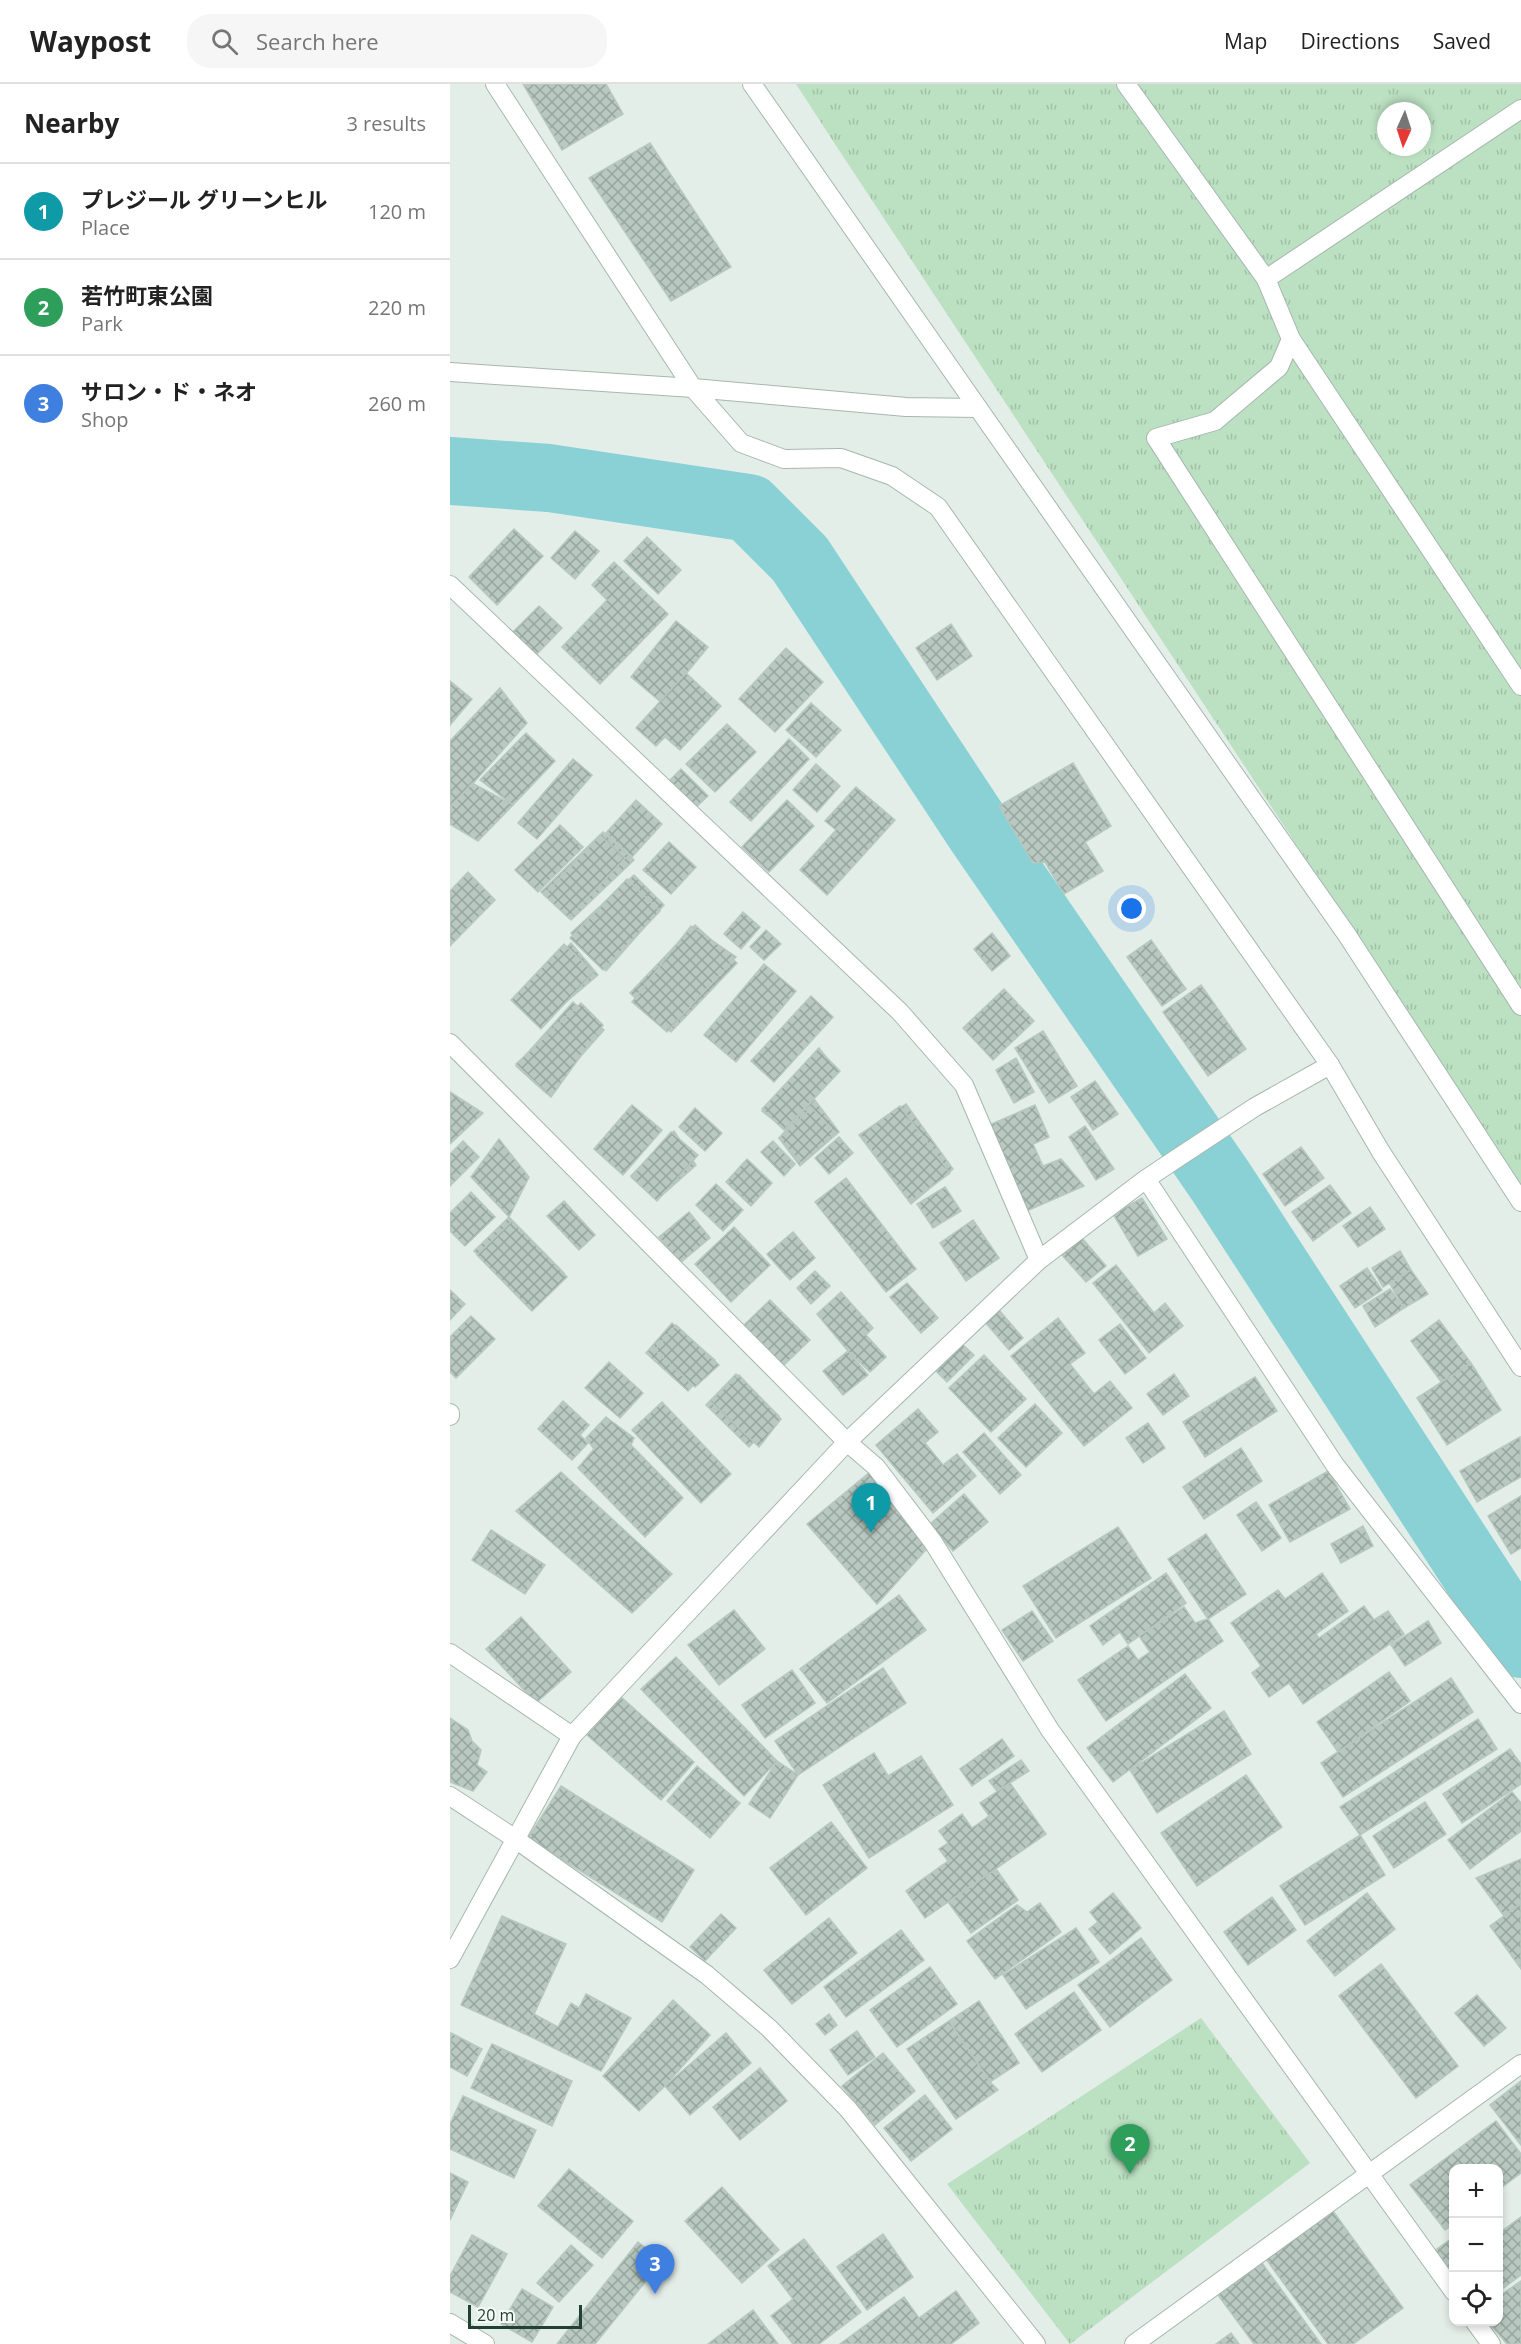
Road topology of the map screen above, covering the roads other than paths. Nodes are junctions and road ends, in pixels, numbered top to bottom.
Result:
1 (495, 84) edge
2 (752, 84) edge
3 (1126, 84) edge
4 (1521, 109) edge
5 (1266, 279) junction
6 (1291, 339) junction
7 (450, 372) edge
8 (693, 388) junction
9 (978, 408) junction
10 (450, 585) edge
11 (1521, 686) edge
12 (1521, 1006) edge
13 (450, 1043) edge
14 (1330, 1065) junction
15 (1146, 1179) junction
16 (1521, 1202) edge
17 (1039, 1260) junction
18 (1521, 1367) edge
19 (847, 1442) junction
20 (450, 1653) edge
21 (1521, 1704) edge
22 (572, 1736) junction
23 (450, 1796) edge
24 (514, 1838) junction
25 (450, 1959) edge
26 (1521, 2064) edge
27 (1369, 2175) junction
28 (1449, 2285) edge
29 (450, 2323) edge
30 (1477, 2326) edge
31 (485, 2344) edge
32 (1036, 2344) edge
33 (1134, 2344) edge
34 (1491, 2344) edge

1 - 8 street
2 - 9 street
3 - 5 street
4 - 5 street
5 - 6 street
6 - 11 street
6 - 12 street
7 - 8 street
8 - 9 street
8 - 14 street
9 - 16 street
10 - 17 street
13 - 19 street
14 - 15 street
14 - 18 street
15 - 17 street
15 - 21 street
17 - 19 street
19 - 22 street
19 - 27 street
20 - 22 street
22 - 24 street
23 - 24 street
24 - 25 street
24 - 32 street
26 - 27 street
27 - 28 street
27 - 33 street
29 - 31 street
30 - 34 street

